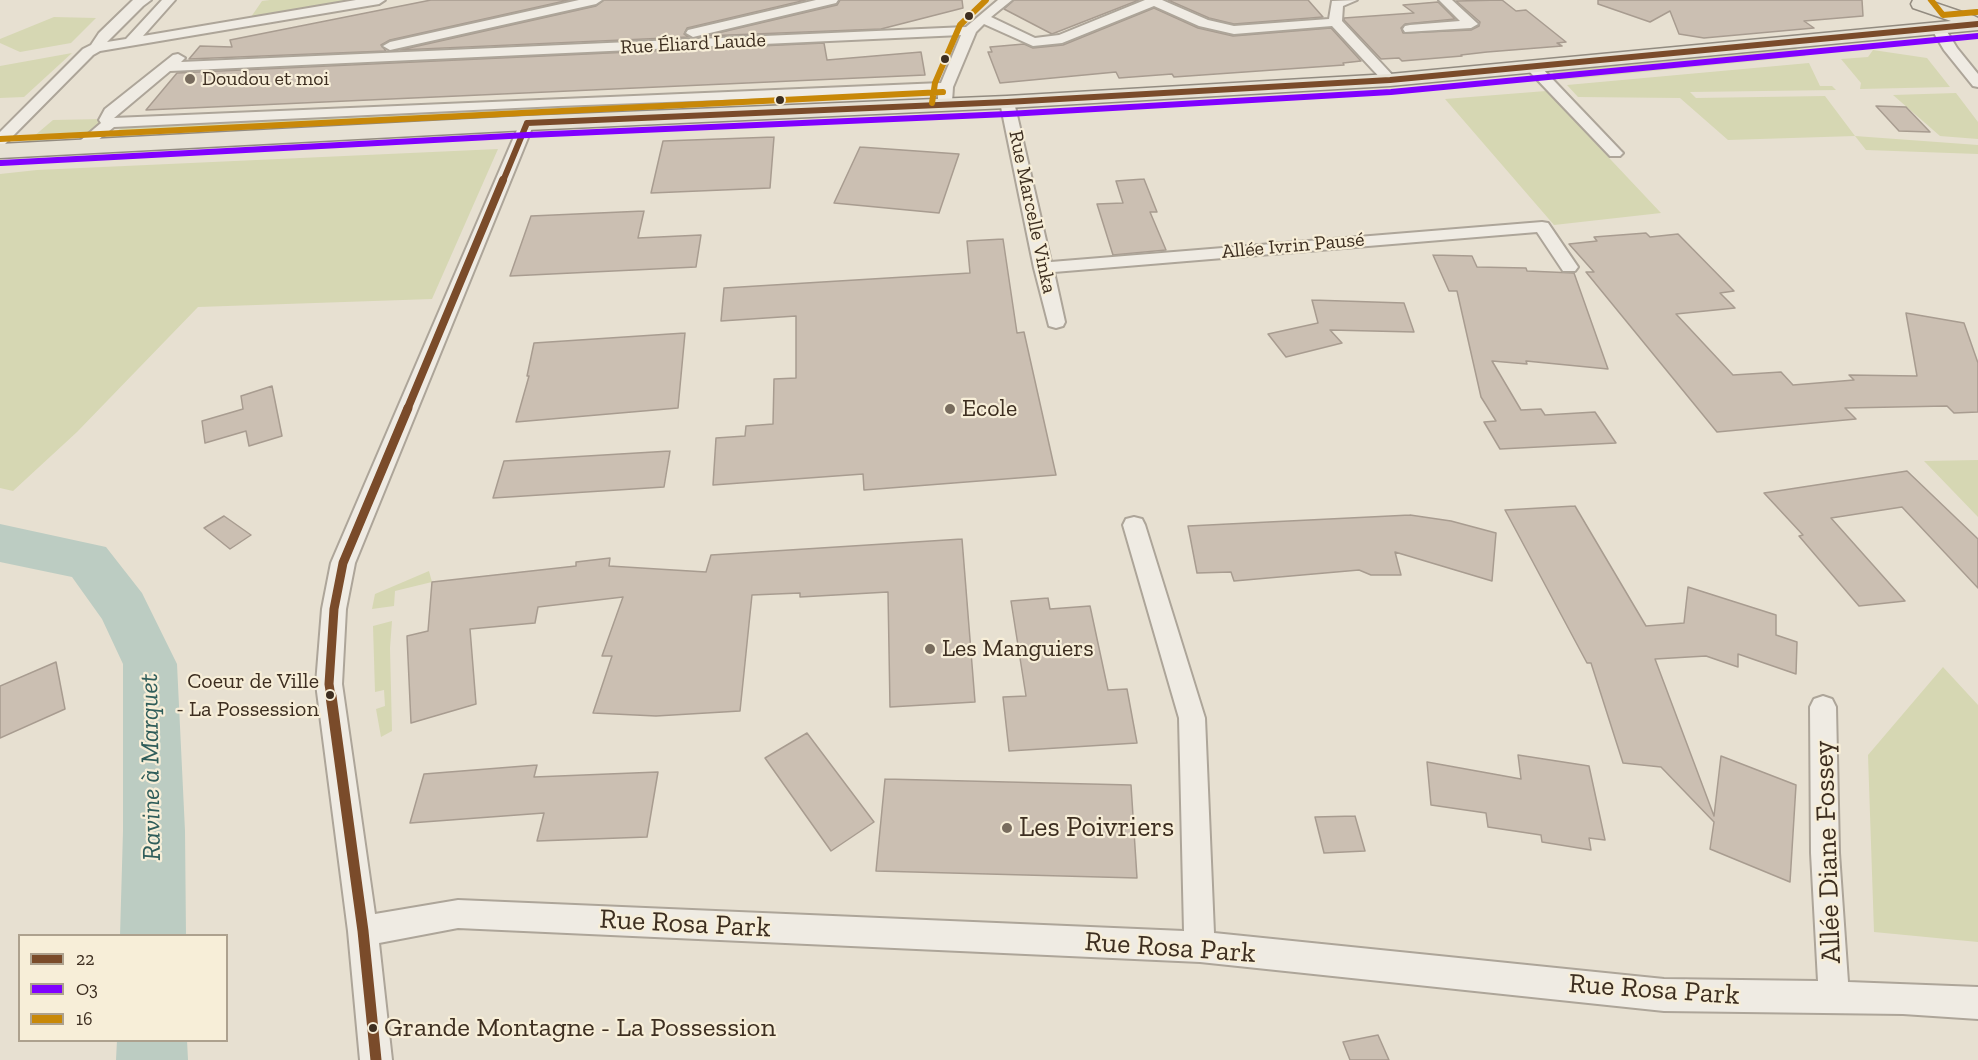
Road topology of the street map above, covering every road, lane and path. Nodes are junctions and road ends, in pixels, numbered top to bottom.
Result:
1 (145, 0) edge
2 (169, 0) edge
3 (379, 0) edge
4 (596, 0) edge
5 (832, 0) edge
6 (1006, 0) edge
7 (1351, 0) edge
8 (1445, 0) edge
9 (1152, 1) edge
10 (1335, 2) edge
11 (1918, 2) edge
12 (982, 18) junction
13 (1335, 22) junction
14 (1978, 23) edge
15 (1938, 28) junction
16 (217, 29) junction
17 (1410, 29) dead end
18 (970, 31) junction
19 (416, 40) junction
20 (131, 41) junction
21 (675, 44) junction
22 (96, 48) junction
23 (416, 55) junction
24 (333, 58) junction
25 (167, 67) junction
26 (1533, 67) junction
27 (1389, 80) junction
28 (1978, 83) edge
29 (945, 95) junction
30 (1007, 102) junction
31 (110, 123) junction
32 (527, 123) junction
33 (2, 138) edge
34 (82, 146) junction
35 (1615, 153) dead end
36 (1569, 267) dead end
37 (1043, 268) junction
38 (1056, 322) dead end
39 (1134, 525) dead end
40 (1823, 707) dead end
41 (363, 931) junction
42 (1200, 947) junction
43 (1834, 998) junction
44 (1978, 1003) edge
45 (376, 1060) edge

1 - 22 street
2 - 20 street
3 - 16 street
4 - 19 street
5 - 21 street
6 - 12 street
7 - 10 street
8 - 17 street
9 - 12 street
9 - 13 street
10 - 13 street
11 - 14 main road
11 - 15 main road
12 - 18 street
13 - 27 street
14 - 15 main road
15 - 26 main road
15 - 28 street
16 - 20 street
16 - 25 street
18 - 21 street, Rue Éliard Laude
18 - 29 street
19 - 23 street
19 - 24 street
20 - 22 street
21 - 23 street, Rue Éliard Laude
22 - 33 street
23 - 24 street, Rue Éliard Laude
24 - 25 street, Rue Éliard Laude
25 - 31 street
26 - 27 main road
26 - 35 street
27 - 30 main road
29 - 30 main road
29 - 31 street
29 - 32 main road
30 - 37 street, Rue Marcelle Vinka
31 - 34 street
32 - 34 main road
32 - 41 street
33 - 34 main road
36 - 37 street, Allée Ivrin Pausé
37 - 38 street, Rue Marcelle Vinka
39 - 42 street
40 - 43 street, Allée Diane Fossey
41 - 42 street, Rue Rosa Park
41 - 45 street
42 - 43 street, Rue Rosa Park
43 - 44 street, Rue Rosa Park

